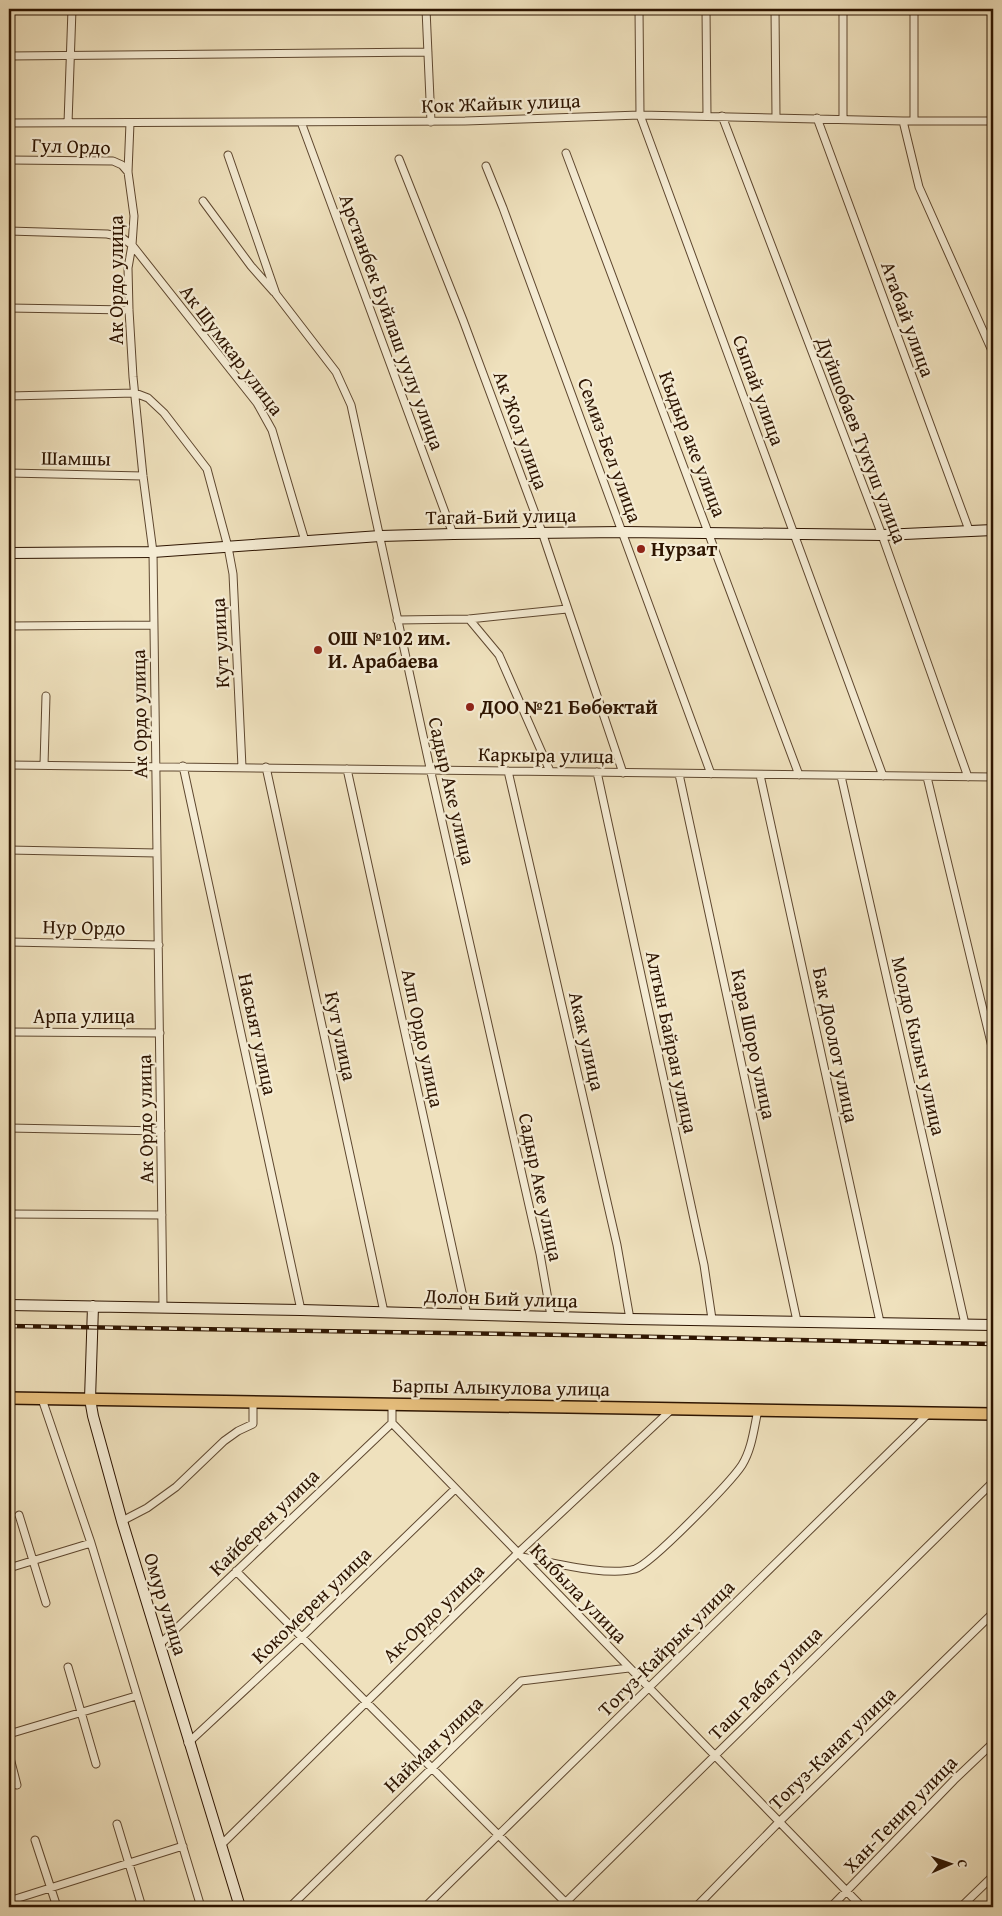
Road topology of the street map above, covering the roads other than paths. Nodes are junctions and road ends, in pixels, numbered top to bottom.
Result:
1 (72, 9) edge
2 (426, 9) edge
3 (638, 9) edge
4 (706, 9) edge
5 (775, 9) edge
6 (843, 9) edge
7 (914, 9) edge
8 (992, 9) edge
9 (993, 44) edge
10 (428, 52) junction
11 (9, 56) edge
12 (71, 56) junction
13 (640, 115) junction
14 (707, 116) junction
15 (722, 116) junction
16 (776, 117) junction
17 (816, 118) junction
18 (843, 119) junction
19 (903, 121) junction
20 (914, 121) junction
21 (993, 121) edge
22 (301, 122) junction
23 (431, 122) junction
24 (9, 123) edge
25 (68, 123) junction
26 (130, 123) junction
27 (566, 153) dead end
28 (228, 155) dead end
29 (399, 159) dead end
30 (9, 160) edge
31 (486, 166) dead end
32 (128, 172) junction
33 (203, 201) dead end
34 (9, 231) edge
35 (132, 245) junction
36 (276, 294) junction
37 (9, 308) edge
38 (129, 310) junction
39 (993, 353) edge
40 (135, 393) junction
41 (9, 396) edge
42 (9, 474) edge
43 (143, 476) junction
44 (969, 530) junction
45 (993, 530) edge
46 (542, 532) junction
47 (623, 532) junction
48 (453, 534) junction
49 (709, 534) junction
50 (380, 536) junction
51 (796, 536) junction
52 (882, 536) junction
53 (305, 542) junction
54 (228, 547) junction
55 (9, 552) edge
56 (153, 552) junction
57 (567, 609) junction
58 (469, 619) junction
59 (397, 620) junction
60 (154, 625) junction
61 (9, 626) edge
62 (46, 696) dead end
63 (9, 765) edge
64 (44, 765) junction
65 (156, 766) junction
66 (184, 766) junction
67 (242, 767) junction
68 (266, 767) junction
69 (347, 769) junction
70 (431, 770) junction
71 (508, 771) junction
72 (550, 771) junction
73 (597, 772) junction
74 (623, 772) junction
75 (679, 774) junction
76 (711, 774) junction
77 (760, 775) junction
78 (800, 775) junction
79 (841, 776) junction
80 (883, 776) junction
81 (927, 777) junction
82 (968, 777) junction
83 (993, 777) edge
84 (9, 850) edge
85 (157, 853) junction
86 (9, 942) edge
87 (158, 944) junction
88 (9, 1032) edge
89 (160, 1033) junction
90 (993, 1051) edge
91 (9, 1128) edge
92 (161, 1131) junction
93 (9, 1214) edge
94 (162, 1215) junction
95 (9, 1305) edge
96 (93, 1306) junction
97 (164, 1307) junction
98 (301, 1310) junction
99 (384, 1312) junction
100 (467, 1315) junction
101 (551, 1316) junction
102 (630, 1319) junction
103 (712, 1319) junction
104 (797, 1321) junction
105 (880, 1322) junction
106 (965, 1324) junction
107 (993, 1325) edge
108 (9, 1398) edge
109 (42, 1399) junction
110 (90, 1399) junction
111 (253, 1402) junction
112 (392, 1403) junction
113 (673, 1409) junction
114 (758, 1410) junction
115 (930, 1412) junction
116 (993, 1414) edge
117 (392, 1423) junction
118 (993, 1482) edge
119 (455, 1489) junction
120 (19, 1515) dead end
121 (122, 1521) junction
122 (91, 1543) junction
123 (520, 1555) junction
124 (33, 1561) junction
125 (9, 1568) edge
126 (236, 1571) junction
127 (46, 1603) dead end
128 (993, 1613) edge
129 (302, 1637) junction
130 (160, 1644) junction
131 (68, 1667) dead end
132 (629, 1668) junction
133 (649, 1688) junction
134 (136, 1696) junction
135 (367, 1701) junction
136 (81, 1712) junction
137 (9, 1734) edge
138 (188, 1743) junction
139 (993, 1743) edge
140 (9, 1754) edge
141 (714, 1756) junction
142 (96, 1764) dead end
143 (432, 1767) junction
144 (18, 1785) dead end
145 (779, 1822) junction
146 (117, 1824) dead end
147 (499, 1836) junction
148 (35, 1840) dead end
149 (221, 1845) junction
150 (183, 1846) junction
151 (129, 1863) junction
152 (993, 1876) edge
153 (50, 1888) junction
154 (847, 1892) junction
155 (9, 1901) edge
156 (565, 1906) edge
157 (56, 1907) edge
158 (142, 1907) edge
159 (201, 1907) edge
160 (240, 1907) edge
161 (290, 1907) edge
162 (425, 1907) edge
163 (696, 1907) edge
164 (831, 1907) edge
165 (862, 1907) edge
166 (961, 1907) edge

1 - 12 street
2 - 10 street
3 - 13 street, Сыпай улица
4 - 14 street
5 - 16 street
6 - 18 street
7 - 20 street
8 - 9 street
10 - 12 street
10 - 23 street
11 - 12 street
12 - 25 street
13 - 14 street, Кок Жайык улица
13 - 23 street, Кок Жайык улица
13 - 51 street, Сыпай улица
14 - 15 street, Кок Жайык улица
15 - 16 street, Кок Жайык улица
15 - 52 street, Дуйшобаев Тукуш улица
16 - 17 street, Кок Жайык улица
17 - 18 street, Кок Жайык улица
17 - 44 street, Атабай улица
18 - 19 street, Кок Жайык улица
19 - 20 street, Кок Жайык улица
19 - 39 street
20 - 21 street, Кок Жайык улица
22 - 23 street, Кок Жайык улица
22 - 26 street, Кок Жайык улица
22 - 48 street, Арстанбек Буйлаш уулу улица
24 - 25 street, Кок Жайык улица
25 - 26 street, Кок Жайык улица
26 - 32 street, Ак Ордо улица
27 - 49 street, Кыдыр аке улица
28 - 36 street, Садыр Аке улица
29 - 46 street, Ак Жол улица
30 - 32 street, Гул Ордо
31 - 47 street, Семиз-Бел улица
32 - 35 street, Ак Ордо улица
33 - 36 street, Садыр Аке улица
34 - 35 street
35 - 38 street, Ак Ордо улица
35 - 53 street, Ак Шумкар улица
36 - 50 street, Садыр Аке улица
37 - 38 street
38 - 40 street, Ак Ордо улица
40 - 41 street
40 - 43 street, Ак Ордо улица
40 - 54 street, Кут улица
42 - 43 street, Шамшы
43 - 56 street, Ак Ордо улица
44 - 45 street, Тагай-Бий улица
44 - 52 street, Тагай-Бий улица
46 - 47 street, Тагай-Бий улица
46 - 48 street, Тагай-Бий улица
46 - 57 street, Ак Жол улица
47 - 49 street, Тагай-Бий улица
47 - 76 street, Семиз-Бел улица
48 - 50 street, Тагай-Бий улица
49 - 51 street, Тагай-Бий улица
49 - 78 street, Кыдыр аке улица
50 - 53 street, Тагай-Бий улица
50 - 59 street, Садыр Аке улица
51 - 52 street, Тагай-Бий улица
51 - 80 street, Сыпай улица
52 - 82 street, Дуйшобаев Тукуш улица
53 - 54 street, Тагай-Бий улица
54 - 56 street, Тагай-Бий улица
54 - 67 street, Кут улица
55 - 56 street, Тагай-Бий улица
56 - 60 street, Ак Ордо улица
57 - 58 street
57 - 74 street, Ак Жол улица
58 - 59 street
58 - 72 street
59 - 70 street, Садыр Аке улица
60 - 61 street
60 - 65 street, Ак Ордо улица
62 - 64 street
63 - 64 street, Каркыра улица
64 - 65 street, Каркыра улица
65 - 66 street, Каркыра улица
65 - 85 street, Ак Ордо улица
66 - 67 street, Каркыра улица
66 - 98 street, Насыят улица
67 - 68 street, Каркыра улица
68 - 69 street, Каркыра улица
68 - 99 street, Кут улица
69 - 70 street, Каркыра улица
69 - 100 street, Алп Ордо улица
70 - 71 street, Каркыра улица
70 - 101 street, Садыр Аке улица
71 - 72 street, Каркыра улица
71 - 102 street, Акак улица
72 - 73 street, Каркыра улица
73 - 74 street, Каркыра улица
73 - 103 street, Алтын Байран улица
74 - 75 street, Каркыра улица
75 - 76 street, Каркыра улица
75 - 104 street, Кара Шоро улица
76 - 77 street, Каркыра улица
77 - 78 street, Каркыра улица
77 - 105 street, Бак Доолот улица
78 - 79 street, Каркыра улица
79 - 80 street, Каркыра улица
79 - 106 street, Молдо Кылыч улица
80 - 81 street, Каркыра улица
81 - 82 street, Каркыра улица
81 - 90 street
82 - 83 street, Каркыра улица
84 - 85 street
85 - 87 street, Ак Ордо улица
86 - 87 street, Нур Ордо
87 - 89 street, Ак Ордо улица
88 - 89 street, Арпа улица
89 - 92 street, Ак Ордо улица
91 - 92 street
92 - 94 street, Ак Ордо улица
93 - 94 street
94 - 97 street, Ак Ордо улица
95 - 96 street, Долон Бий улица
96 - 97 street, Долон Бий улица
96 - 110 street, Омур улица
97 - 98 street, Долон Бий улица
98 - 99 street, Долон Бий улица
99 - 100 street, Долон Бий улица
100 - 101 street, Долон Бий улица
101 - 102 street, Долон Бий улица
102 - 103 street, Долон Бий улица
103 - 104 street, Долон Бий улица
104 - 105 street, Долон Бий улица
105 - 106 street, Долон Бий улица
106 - 107 street, Долон Бий улица
108 - 109 main road, Барпы Алыкулова улица
109 - 110 main road, Барпы Алыкулова улица
109 - 122 street
110 - 111 main road, Барпы Алыкулова улица
110 - 121 street, Омур улица
111 - 112 main road, Барпы Алыкулова улица
111 - 121 street
112 - 113 main road, Барпы Алыкулова улица
112 - 117 street
113 - 114 main road, Барпы Алыкулова улица
113 - 123 street, Ак-Ордо улица
114 - 115 main road, Барпы Алыкулова улица
114 - 123 street
115 - 116 main road, Барпы Алыкулова улица
115 - 133 street, Тогуз-Кайрык улица
117 - 119 street, Кыбыла улица
117 - 126 street, Кайберен улица
118 - 141 street, Таш-Рабат улица
119 - 123 street, Кыбыла улица
119 - 129 street, Кокомерен улица
120 - 124 street
121 - 130 street, Омур улица
122 - 124 street
122 - 134 street
123 - 132 street, Кыбыла улица
123 - 135 street, Ак-Ордо улица
124 - 125 street
124 - 127 street
126 - 129 street
126 - 130 street, Кайберен улица
128 - 145 street, Тогуз-Канат улица
129 - 135 street
129 - 138 street, Кокомерен улица
130 - 138 street, Омур улица
131 - 136 street
132 - 133 street, Кыбыла улица
132 - 143 street, Найман улица
133 - 141 street, Кыбыла улица
133 - 147 street, Тогуз-Кайрык улица
134 - 136 street
134 - 150 street
135 - 143 street
135 - 149 street, Ак-Ордо улица
136 - 137 street
136 - 142 street
138 - 149 street, Омур улица
139 - 154 street, Хан-Тенир улица
140 - 144 street
141 - 145 street, Кыбыла улица
141 - 156 street, Таш-Рабат улица
143 - 147 street
143 - 161 street, Найман улица
145 - 154 street, Кыбыла улица
145 - 163 street, Тогуз-Канат улица
146 - 151 street
147 - 156 street
147 - 162 street, Тогуз-Кайрык улица
148 - 153 street
149 - 160 street, Омур улица
150 - 151 street
150 - 159 street
151 - 153 street
151 - 158 street
152 - 166 street
153 - 155 street
153 - 157 street
154 - 164 street, Хан-Тенир улица
154 - 165 street, Кыбыла улица

